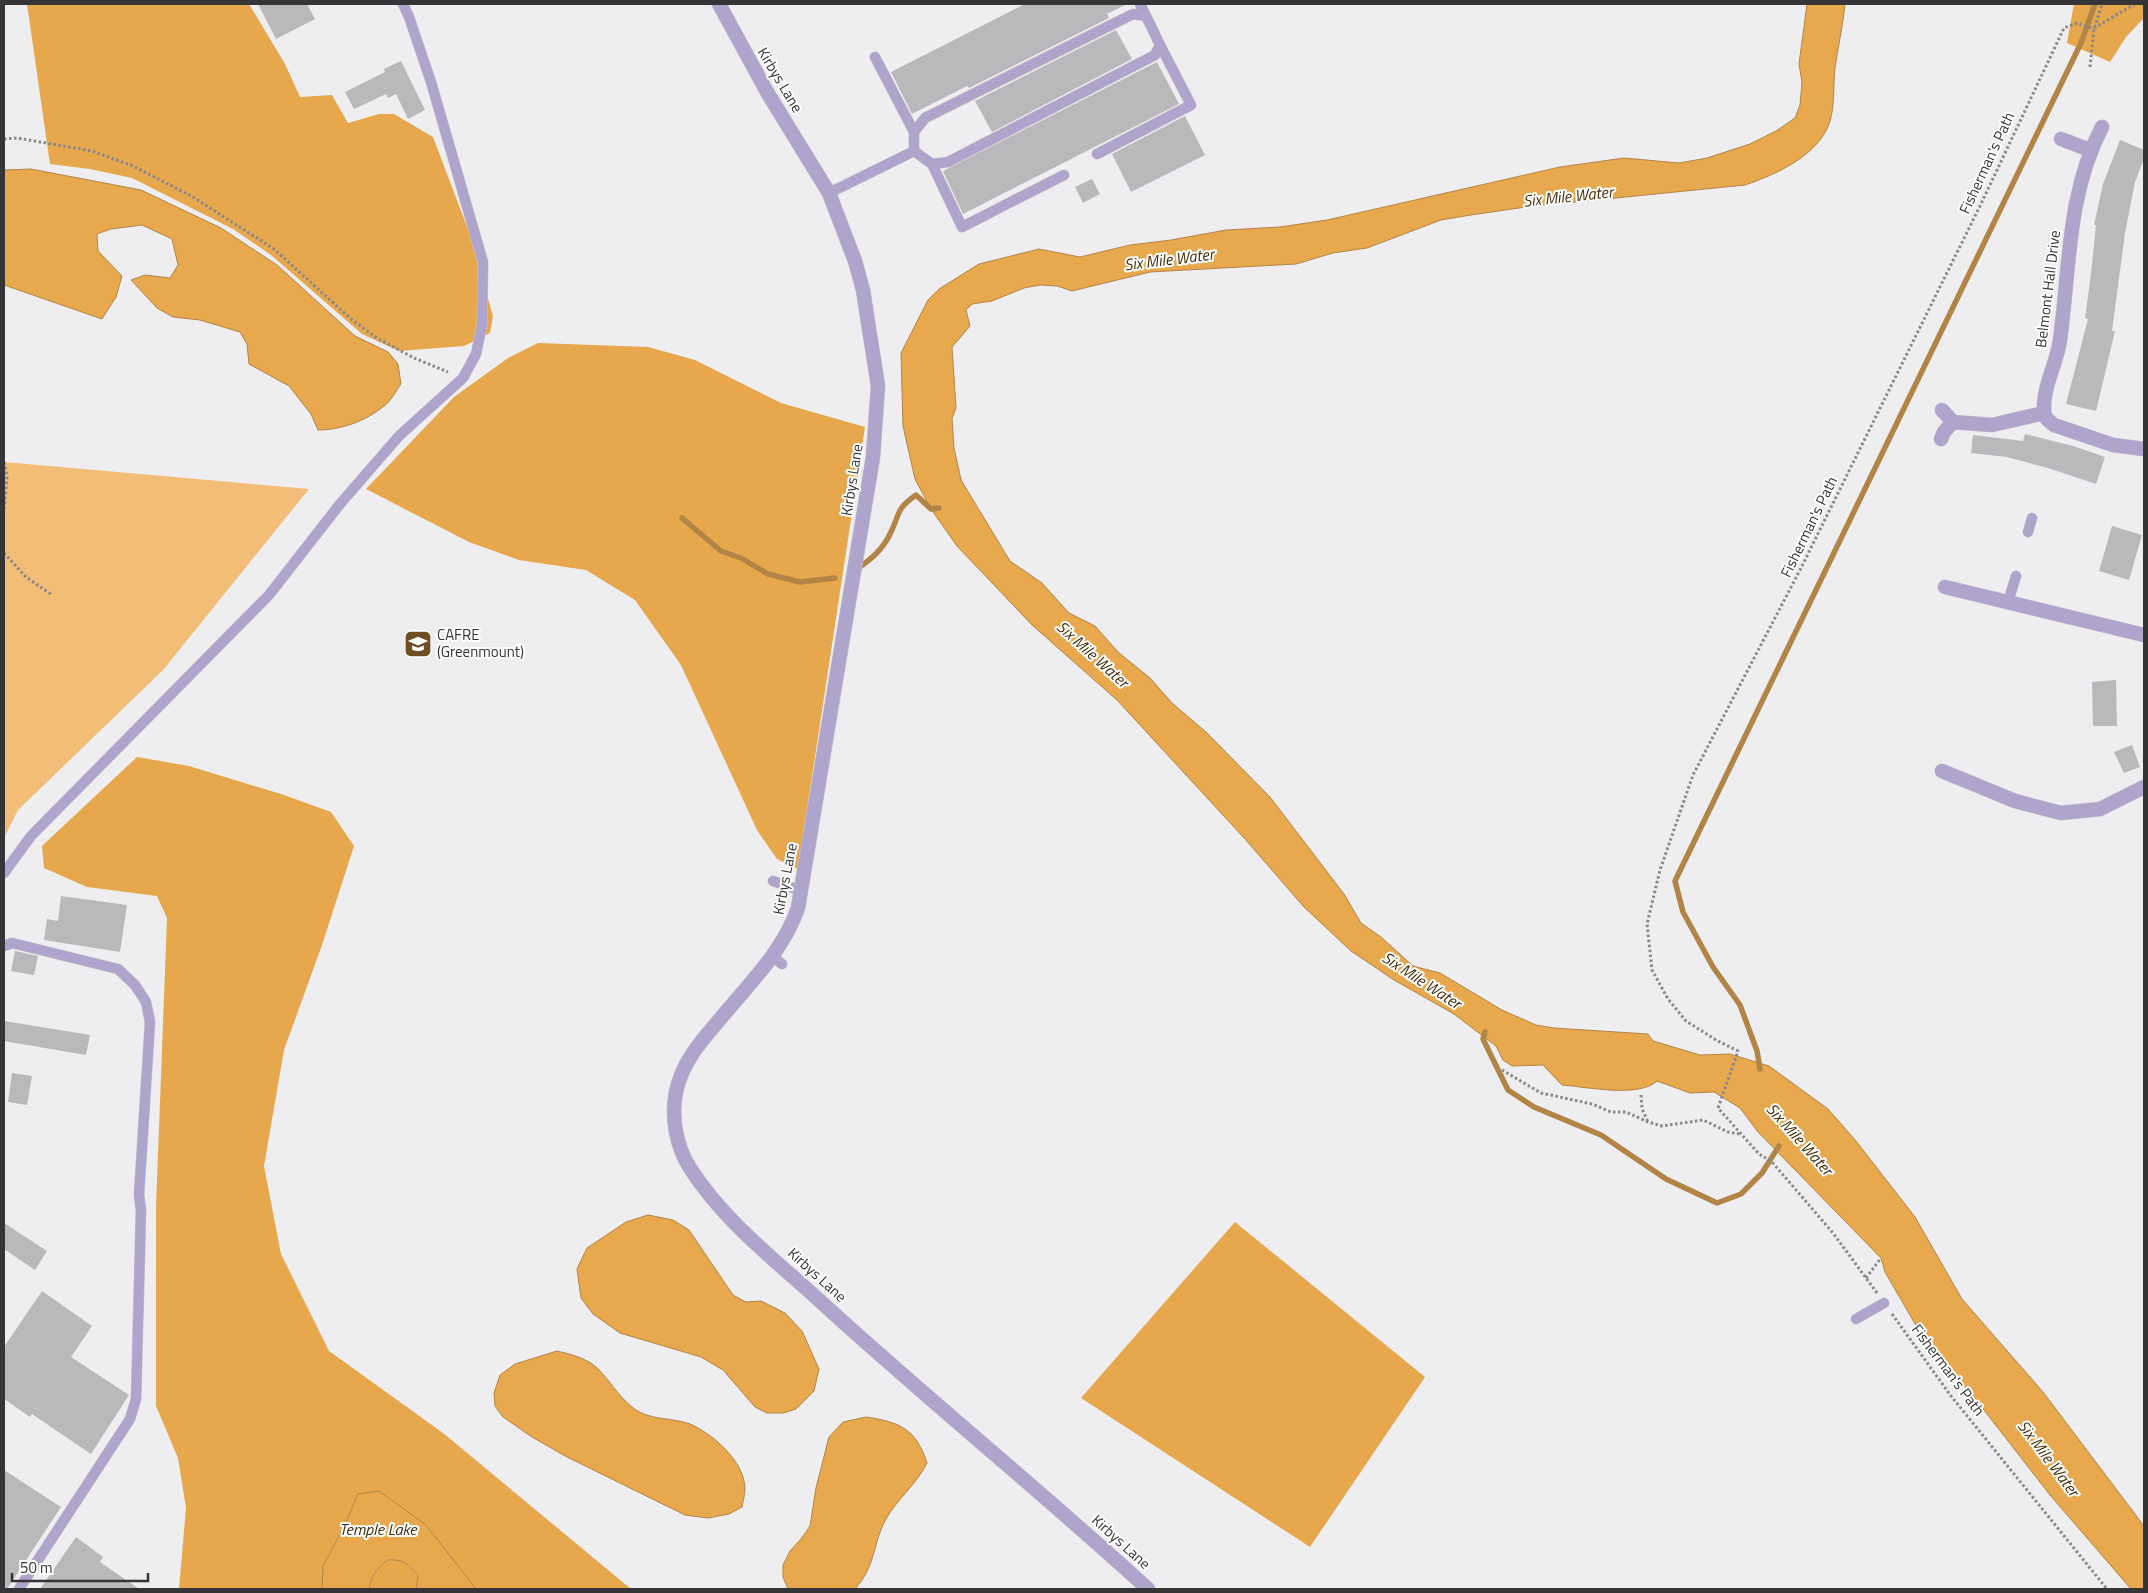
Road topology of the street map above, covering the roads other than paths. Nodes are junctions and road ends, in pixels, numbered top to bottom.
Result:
1 (403, 4) edge
2 (719, 4) edge
3 (1140, 4) edge
4 (1146, 16) junction
5 (1160, 45) junction
6 (875, 57) dead end
7 (2102, 127) dead end
8 (914, 132) junction
9 (2061, 139) dead end
10 (914, 150) junction
11 (2090, 150) junction
12 (1097, 154) dead end
13 (932, 164) junction
14 (1064, 176) dead end
15 (829, 193) junction
16 (1942, 410) dead end
17 (2044, 413) junction
18 (1953, 422) junction
19 (1941, 439) dead end
20 (2144, 449) edge
21 (2032, 518) dead end
22 (2028, 532) dead end
23 (2016, 576) dead end
24 (1945, 587) dead end
25 (2008, 602) junction
26 (2144, 635) edge
27 (1942, 771) dead end
28 (2144, 787) edge
29 (4, 873) edge
30 (773, 881) dead end
31 (801, 891) junction
32 (4, 946) edge
33 (1884, 1303) road end
34 (1856, 1319) dead end
35 (19, 1589) edge
36 (1148, 1589) edge

1 - 29 lane
2 - 15 street, Kirbys Lane
3 - 4 lane
4 - 5 lane
4 - 8 lane
5 - 12 lane
5 - 13 lane
6 - 8 lane
7 - 11 street, Belmont Hall Drive
8 - 10 lane
9 - 11 street
10 - 13 lane
10 - 15 lane
11 - 17 street, Belmont Hall Drive
13 - 14 lane
15 - 31 street, Kirbys Lane
16 - 18 street
17 - 18 street
17 - 20 street
18 - 19 street
21 - 22 lane
23 - 25 lane
24 - 25 street
25 - 26 street
27 - 28 street
30 - 31 lane
31 - 36 street, Kirbys Lane
32 - 35 lane
33 - 34 lane

